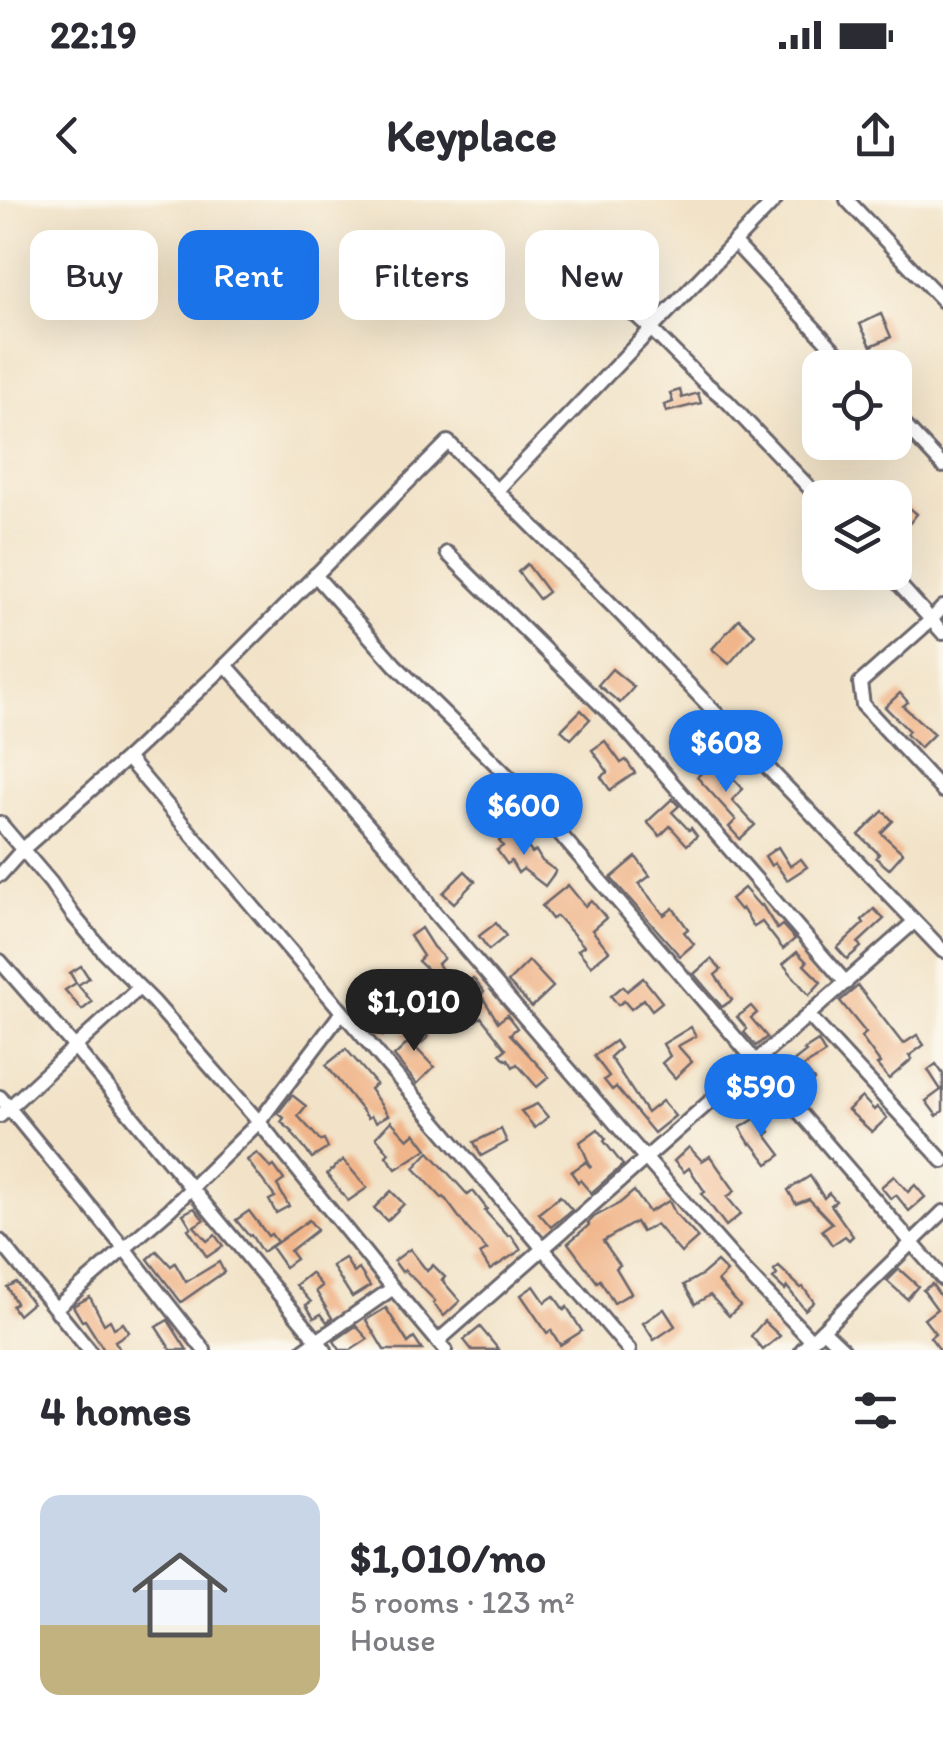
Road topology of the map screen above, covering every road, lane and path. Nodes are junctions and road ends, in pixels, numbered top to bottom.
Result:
1 (775, 200) edge
2 (847, 200) edge
3 (734, 242) junction
4 (943, 301) edge
5 (641, 320) edge
6 (651, 329) junction
7 (834, 350) edge
8 (912, 433) edge
9 (943, 466) edge
10 (802, 480) edge
11 (498, 490) junction
12 (447, 553) dead end
13 (315, 575) junction
14 (904, 590) edge
15 (943, 606) edge
16 (931, 620) junction
17 (943, 633) edge
18 (226, 665) junction
19 (126, 758) junction
20 (943, 790) edge
21 (0, 823) edge
22 (23, 849) junction
23 (0, 875) edge
24 (914, 922) junction
25 (943, 951) edge
26 (0, 961) edge
27 (846, 983) junction
28 (139, 988) junction
29 (342, 1012) junction
30 (808, 1016) junction
31 (74, 1046) junction
32 (757, 1062) junction
33 (3, 1107) edge
34 (260, 1122) junction
35 (647, 1159) junction
36 (943, 1161) edge
37 (190, 1188) junction
38 (943, 1212) edge
39 (0, 1241) edge
40 (911, 1243) junction
41 (124, 1248) junction
42 (545, 1250) junction
43 (943, 1279) edge
44 (392, 1288) junction
45 (56, 1308) junction
46 (823, 1330) junction
47 (321, 1345) edge
48 (807, 1345) edge
49 (442, 1346) edge
50 (89, 1350) edge
51 (204, 1350) edge
52 (304, 1350) edge
53 (629, 1350) edge
54 (844, 1350) edge

1 - 3 street
2 - 4 street
3 - 6 street
3 - 7 street
5 - 6 street
6 - 10 street
6 - 11 street
8 - 9 street
11 - 13 street
11 - 24 street
12 - 27 street
13 - 18 street
13 - 32 street
14 - 16 street
15 - 16 street
16 - 17 street
16 - 20 street
18 - 19 street
18 - 35 street
19 - 22 street
19 - 29 street
21 - 22 street
22 - 23 street
22 - 28 street
24 - 25 street
24 - 27 street
26 - 31 street
27 - 30 street
28 - 31 street
28 - 34 street
29 - 34 street
29 - 42 street
30 - 32 street
30 - 36 street
31 - 33 street
31 - 37 street
32 - 35 street
32 - 40 street
33 - 41 street
34 - 37 street
34 - 44 street
35 - 42 street
35 - 48 street
37 - 41 street
37 - 47 street
38 - 40 street
39 - 45 street
40 - 43 street
40 - 46 street
41 - 45 street
41 - 51 street
42 - 49 street
42 - 53 street
44 - 47 street
44 - 49 street
45 - 50 street
46 - 48 street
46 - 54 street
47 - 52 street

